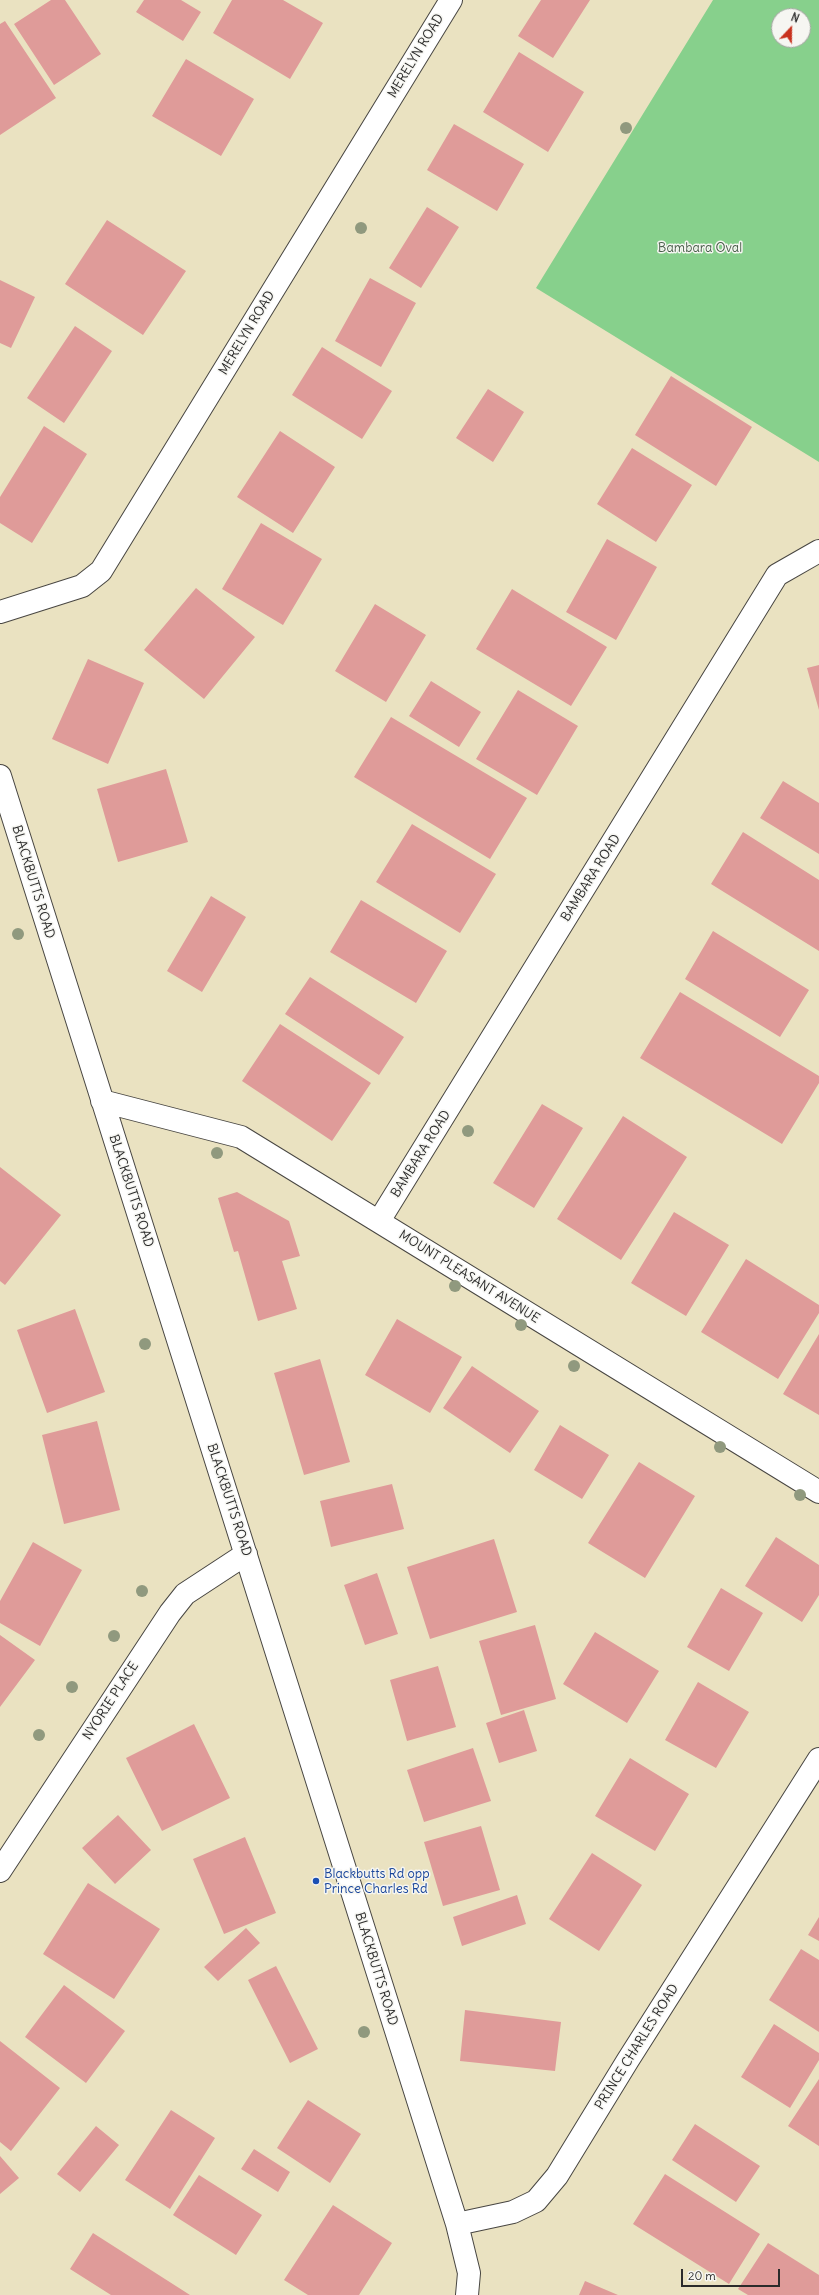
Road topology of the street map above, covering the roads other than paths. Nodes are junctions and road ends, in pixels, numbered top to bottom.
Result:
1 (451, 0) edge
2 (819, 552) edge
3 (0, 612) edge
4 (0, 776) edge
5 (102, 1101) junction
6 (380, 1221) junction
7 (819, 1492) edge
8 (246, 1554) junction
9 (819, 1759) edge
10 (0, 1871) edge
11 (456, 2224) junction
12 (467, 2295) edge

1 - 3 street, MERELYN ROAD
2 - 6 street, BAMBARA ROAD
4 - 5 street, BLACKBUTTS ROAD
5 - 6 street, MOUNT PLEASANT AVENUE
5 - 8 street, BLACKBUTTS ROAD
6 - 7 street, MOUNT PLEASANT AVENUE
8 - 10 street, NYORIE PLACE
8 - 11 street, BLACKBUTTS ROAD
9 - 11 street, PRINCE CHARLES ROAD
11 - 12 street

